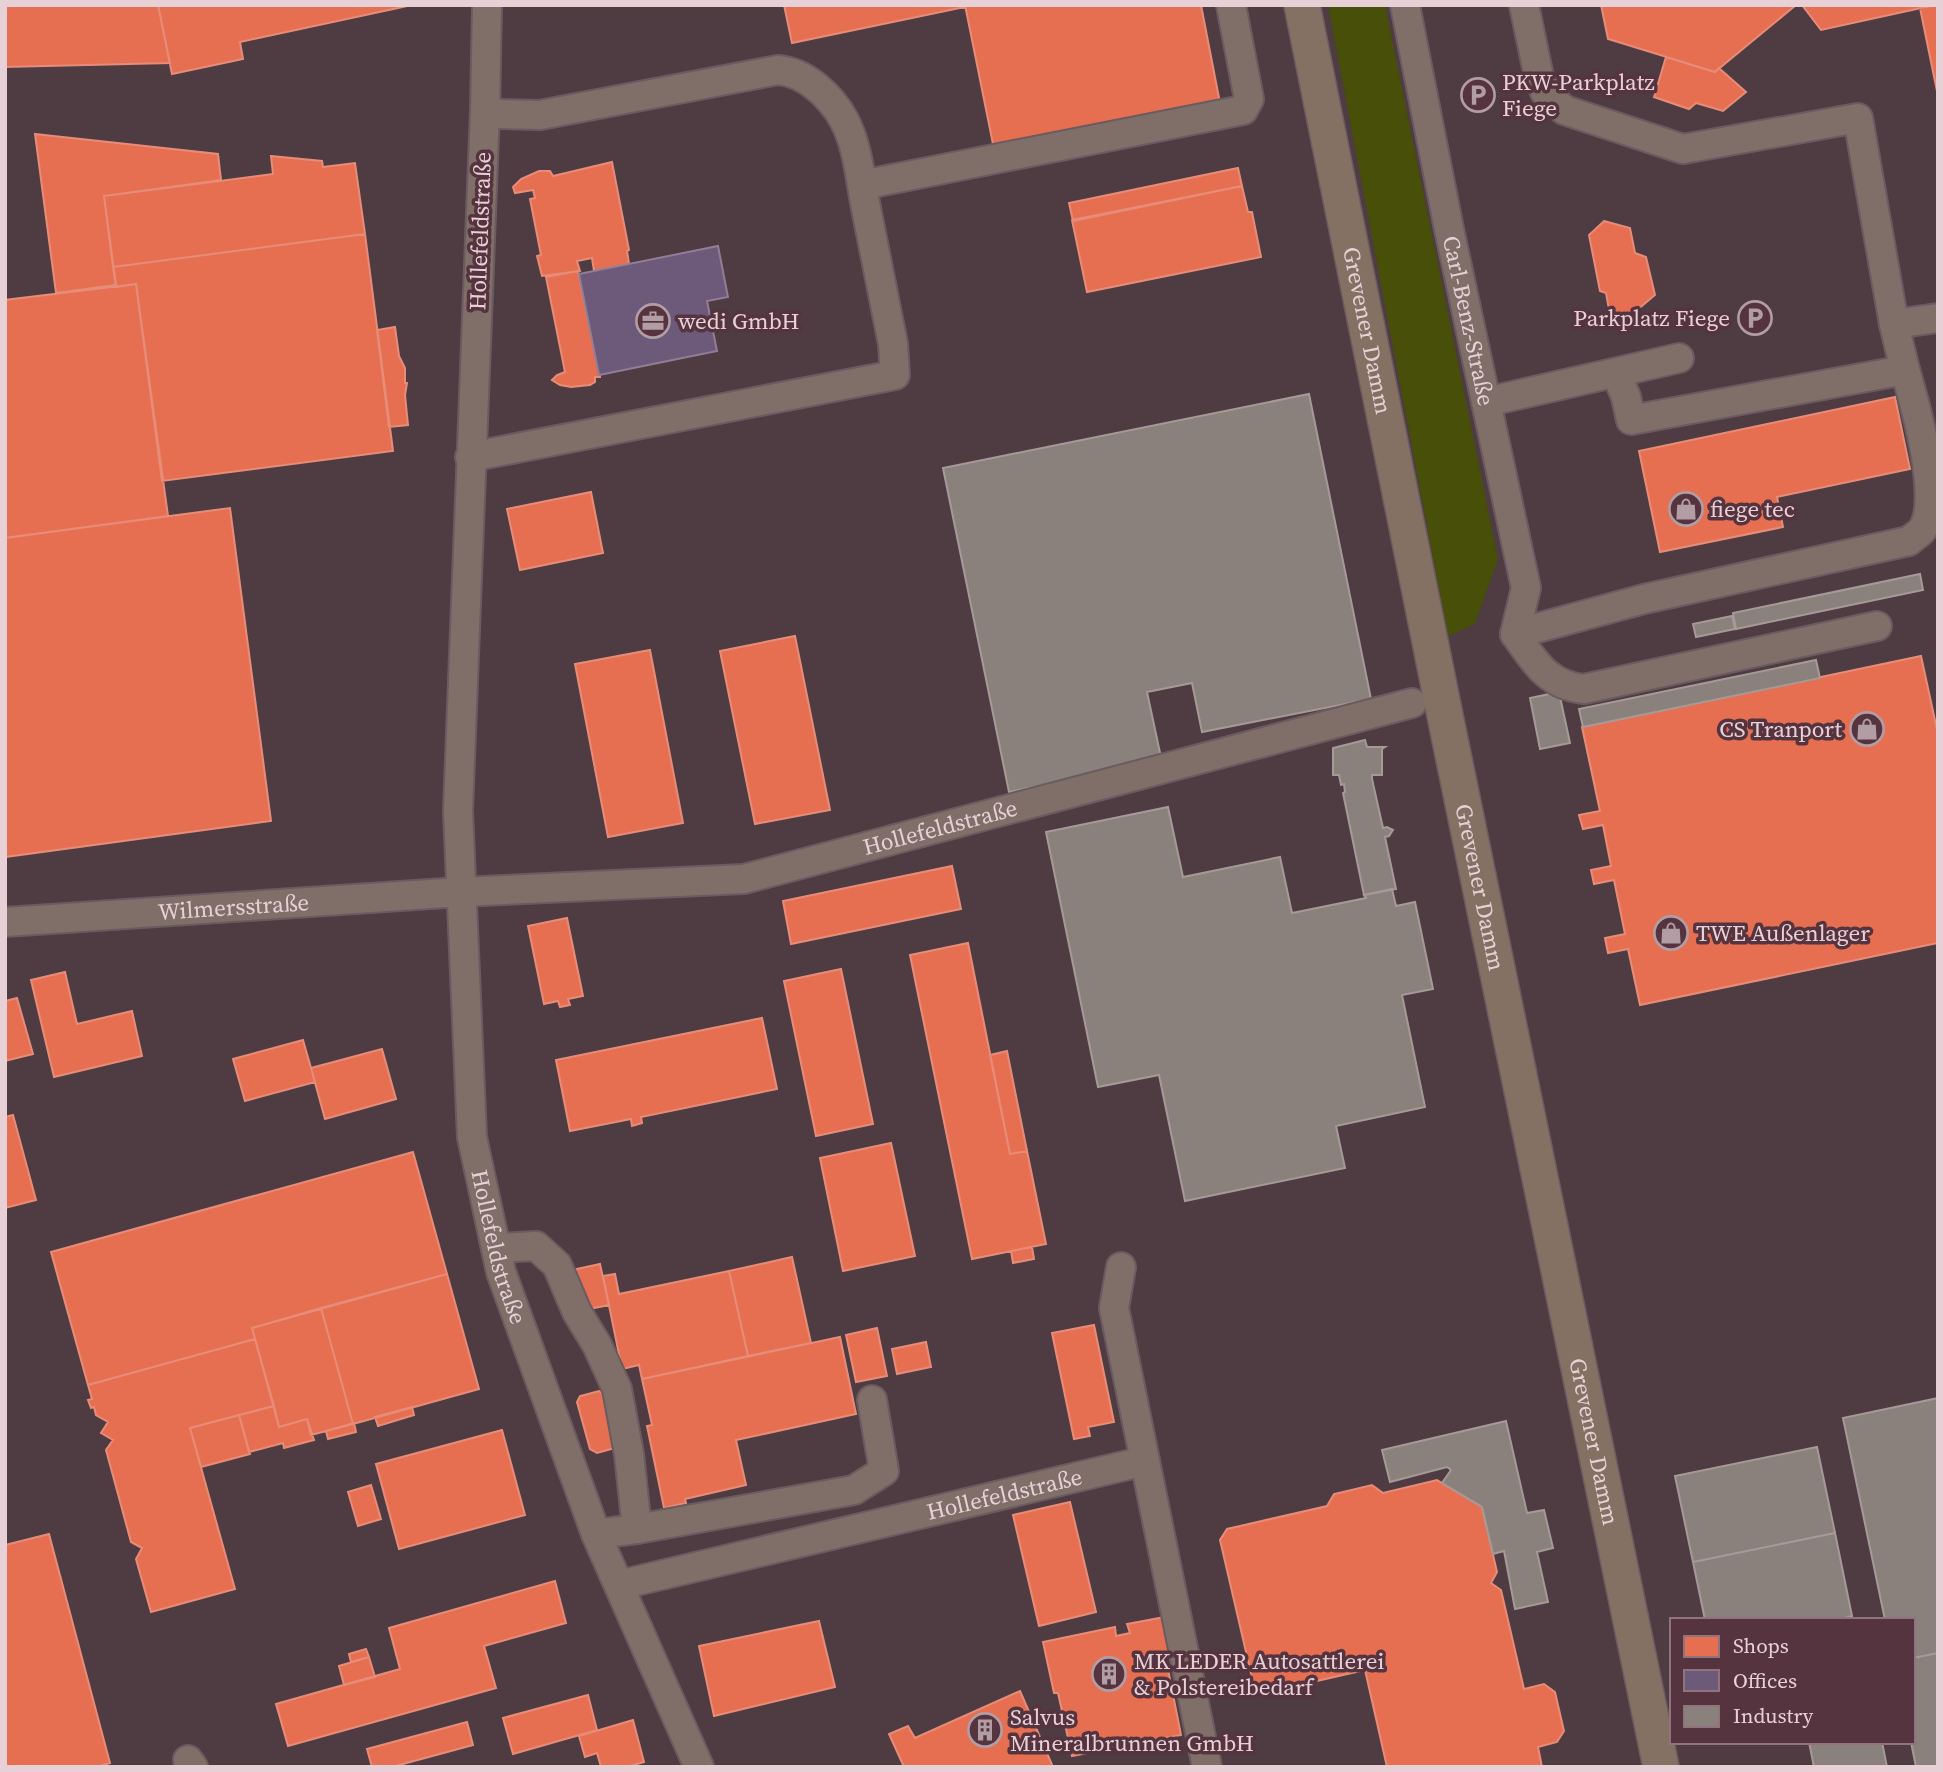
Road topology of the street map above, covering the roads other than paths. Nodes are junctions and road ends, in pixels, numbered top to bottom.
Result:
1 (487, 5) edge
2 (1231, 5) edge
3 (1302, 5) edge
4 (1405, 5) edge
5 (1524, 5) edge
6 (485, 110) junction
7 (862, 185) junction
8 (1938, 318) edge
9 (1894, 324) junction
10 (1679, 358) dead end
11 (1905, 370) junction
12 (1616, 373) junction
13 (1486, 402) junction
14 (470, 457) junction
15 (1877, 626) dead end
16 (1515, 634) junction
17 (1412, 703) dead end
18 (461, 892) junction
19 (5, 922) edge
20 (496, 1248) junction
21 (1121, 1267) dead end
22 (872, 1400) dead end
23 (1145, 1461) junction
24 (637, 1530) junction
25 (596, 1534) junction
26 (619, 1585) junction
27 (699, 1767) edge
28 (1207, 1767) edge
29 (1661, 1767) edge

1 - 6 street, Hollefeldstraße
2 - 7 street
3 - 29 main road, Grevener Damm
4 - 13 street, Carl-Benz-Straße
5 - 9 street
6 - 7 street
6 - 14 street, Hollefeldstraße
7 - 14 street
8 - 9 street
9 - 11 street
10 - 12 street
11 - 12 street
11 - 16 street
12 - 13 street
13 - 16 street, Carl-Benz-Straße
14 - 18 street, Hollefeldstraße
15 - 16 street
17 - 18 street, Hollefeldstraße
18 - 19 street, Wilmersstraße
18 - 20 street, Hollefeldstraße
20 - 24 street
20 - 25 street, Hollefeldstraße
21 - 23 street
22 - 24 street
23 - 26 street, Hollefeldstraße
23 - 28 street
24 - 25 street
25 - 26 street, Hollefeldstraße
26 - 27 street, Hollefeldstraße

